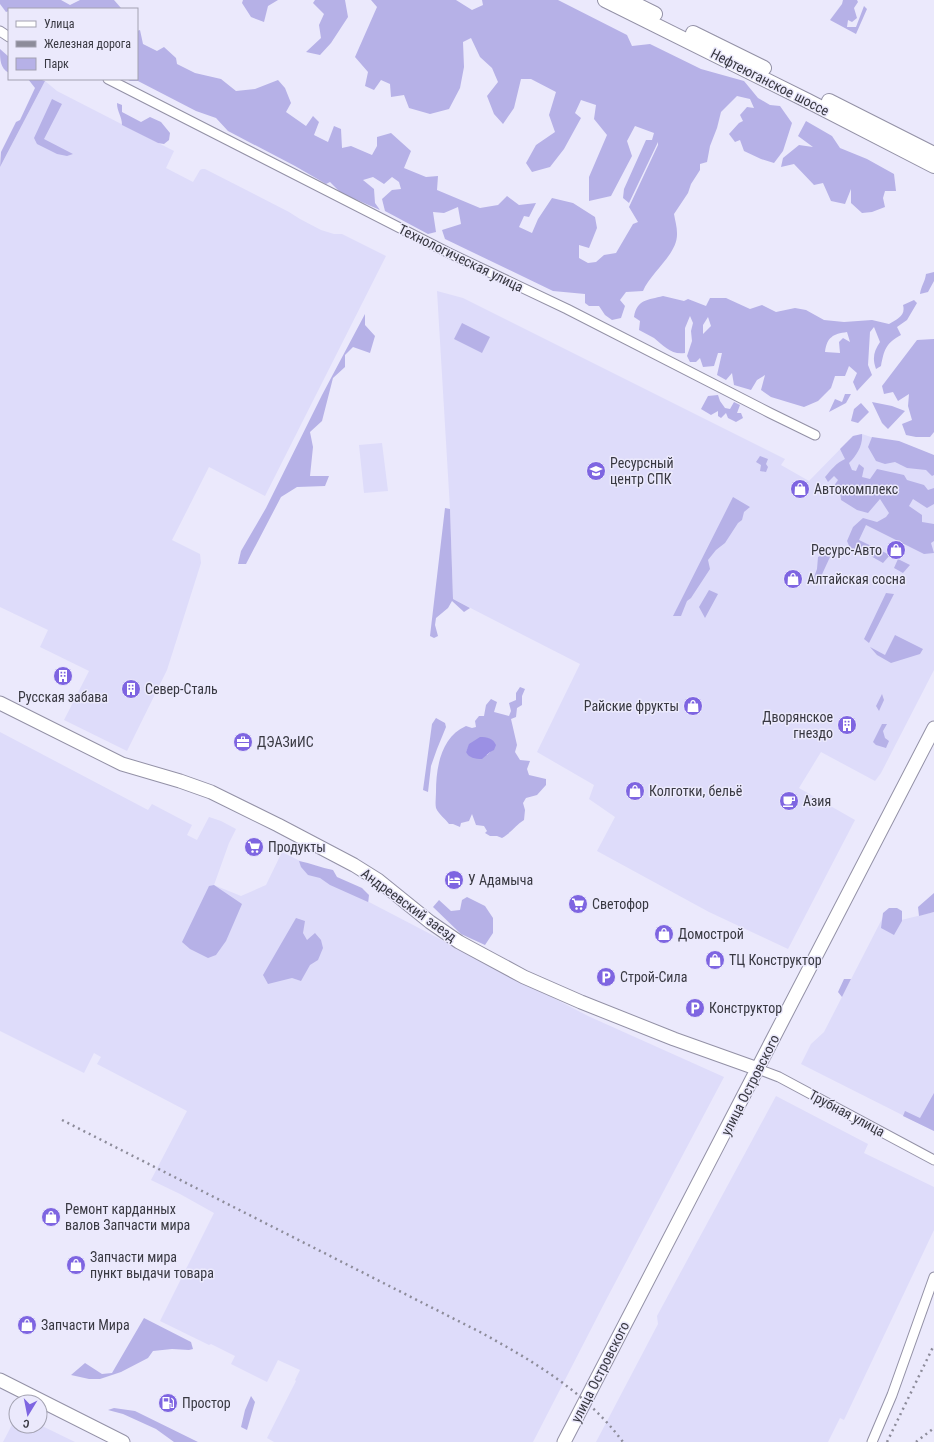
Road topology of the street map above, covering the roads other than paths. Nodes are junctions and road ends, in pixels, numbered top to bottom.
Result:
1 (605, 0) edge
2 (627, 0) edge
3 (110, 80) edge
4 (934, 154) edge
5 (934, 166) edge
6 (815, 434) dead end
7 (0, 702) edge
8 (934, 728) edge
9 (758, 1069) junction
10 (934, 1160) edge
11 (934, 1277) edge
12 (0, 1380) edge
13 (123, 1442) edge
14 (564, 1442) edge
15 (872, 1442) edge

1 - 5 main road, Нефтеюганское шоссе
2 - 4 main road, Нефтеюганское шоссе
3 - 6 street, Технологическая улица
7 - 9 main road, Андреевский заезд
8 - 9 main road, улица Островского
9 - 10 street, Трубная улица
9 - 14 main road, улица Островского
11 - 15 street
12 - 13 main road

